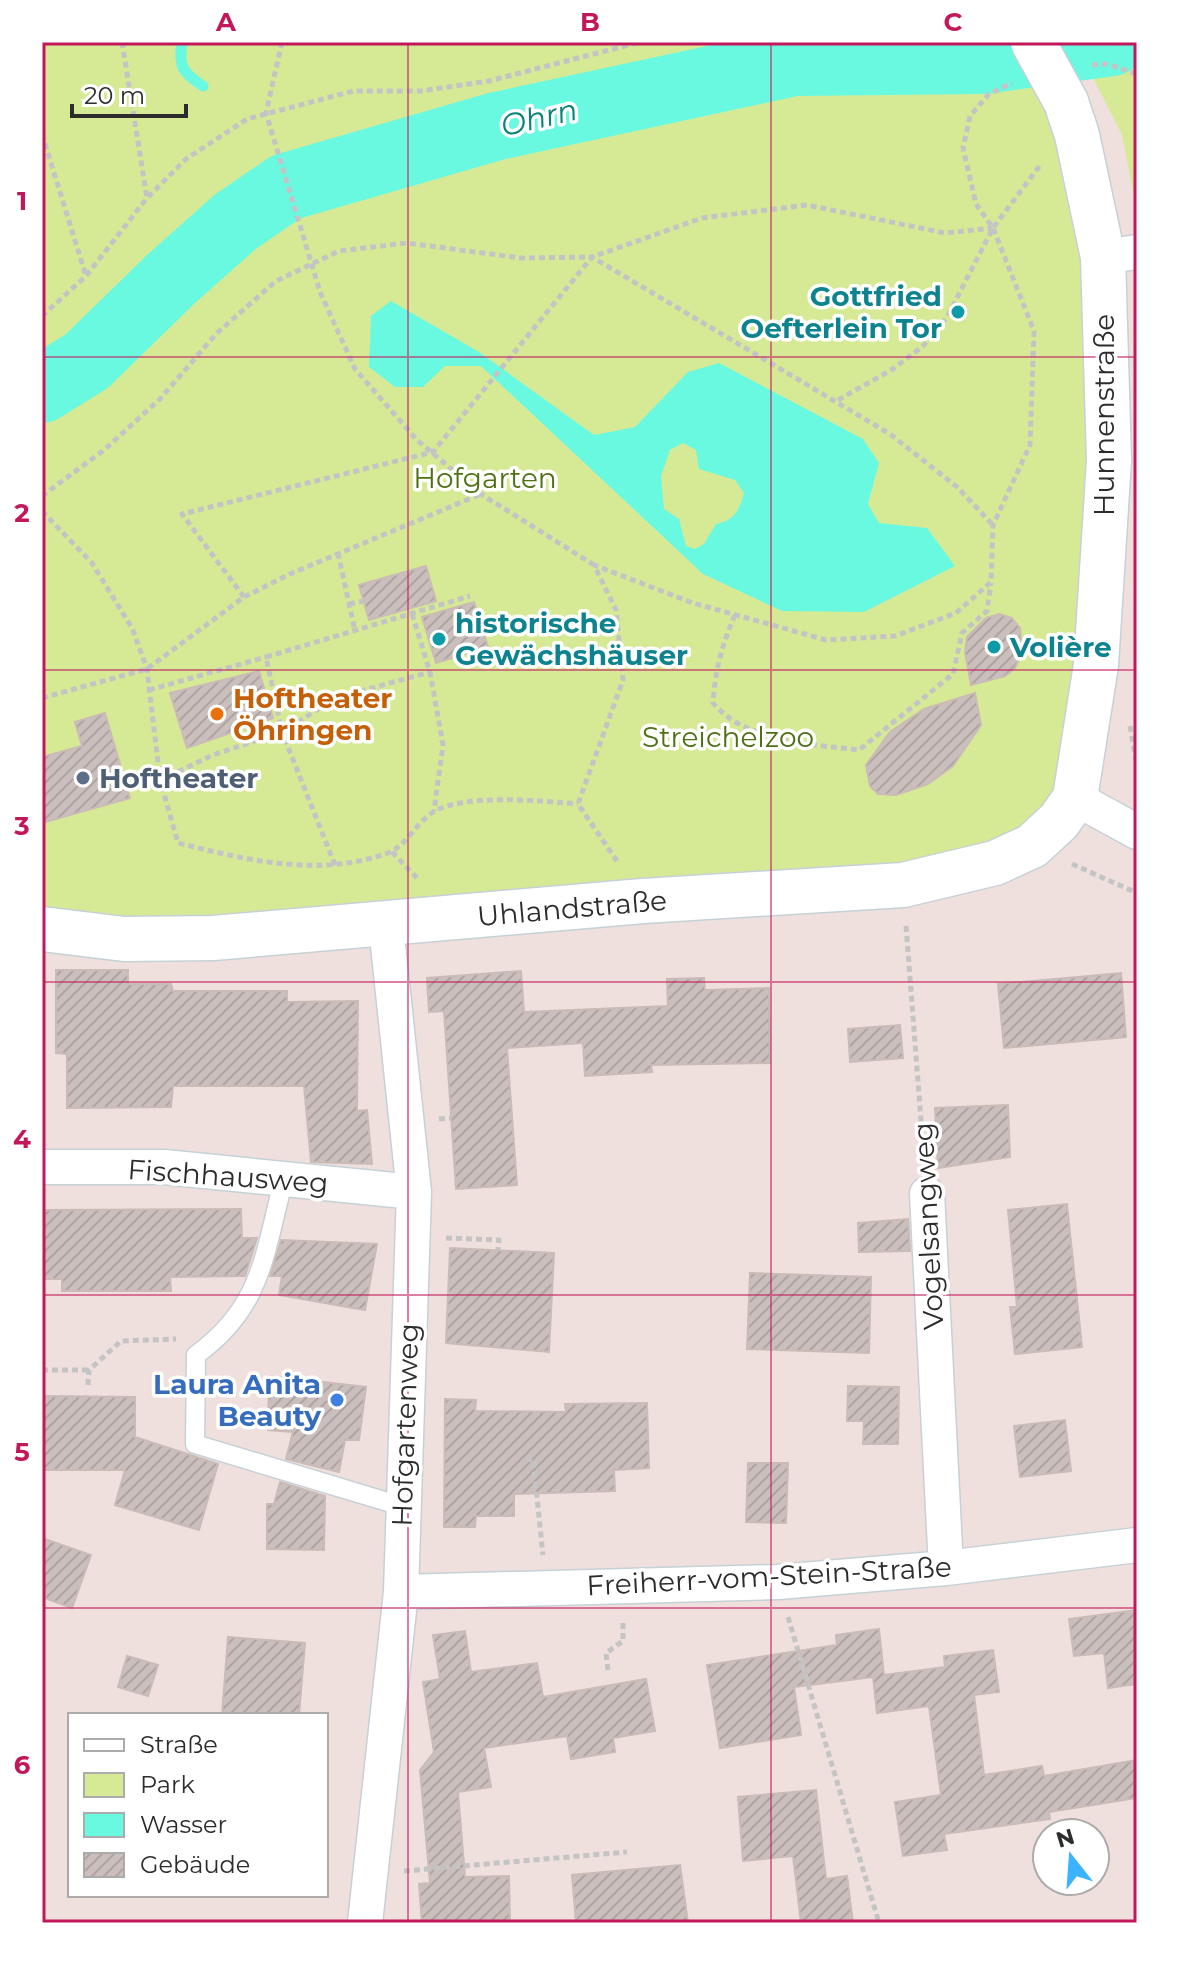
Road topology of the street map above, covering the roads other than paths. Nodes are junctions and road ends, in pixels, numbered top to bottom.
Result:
1 (1026, 61) edge
2 (1120, 254) edge
3 (1075, 798) junction
4 (1137, 832) edge
5 (386, 926) junction
6 (42, 929) edge
7 (42, 1167) edge
8 (284, 1179) junction
9 (414, 1192) junction
10 (927, 1194) road end
11 (401, 1506) junction
12 (1137, 1545) edge
13 (946, 1568) junction
14 (401, 1592) junction
15 (365, 1923) edge

1 - 2 main road, Hunnenstraße, bridge
2 - 3 main road, Hunnenstraße
3 - 4 street
3 - 5 main road, Uhlandstraße
5 - 6 main road, Uhlandstraße
5 - 9 street, Hofgartenweg
7 - 8 street, Fischhausweg
8 - 9 street, Fischhausweg
8 - 11 lane
9 - 11 street, Hofgartenweg
10 - 13 street, Vogelsangweg
11 - 14 street, Hofgartenweg
12 - 13 street, Freiherr-vom-Stein-Straße
13 - 14 street, Freiherr-vom-Stein-Straße
14 - 15 street, Hofgartenweg

